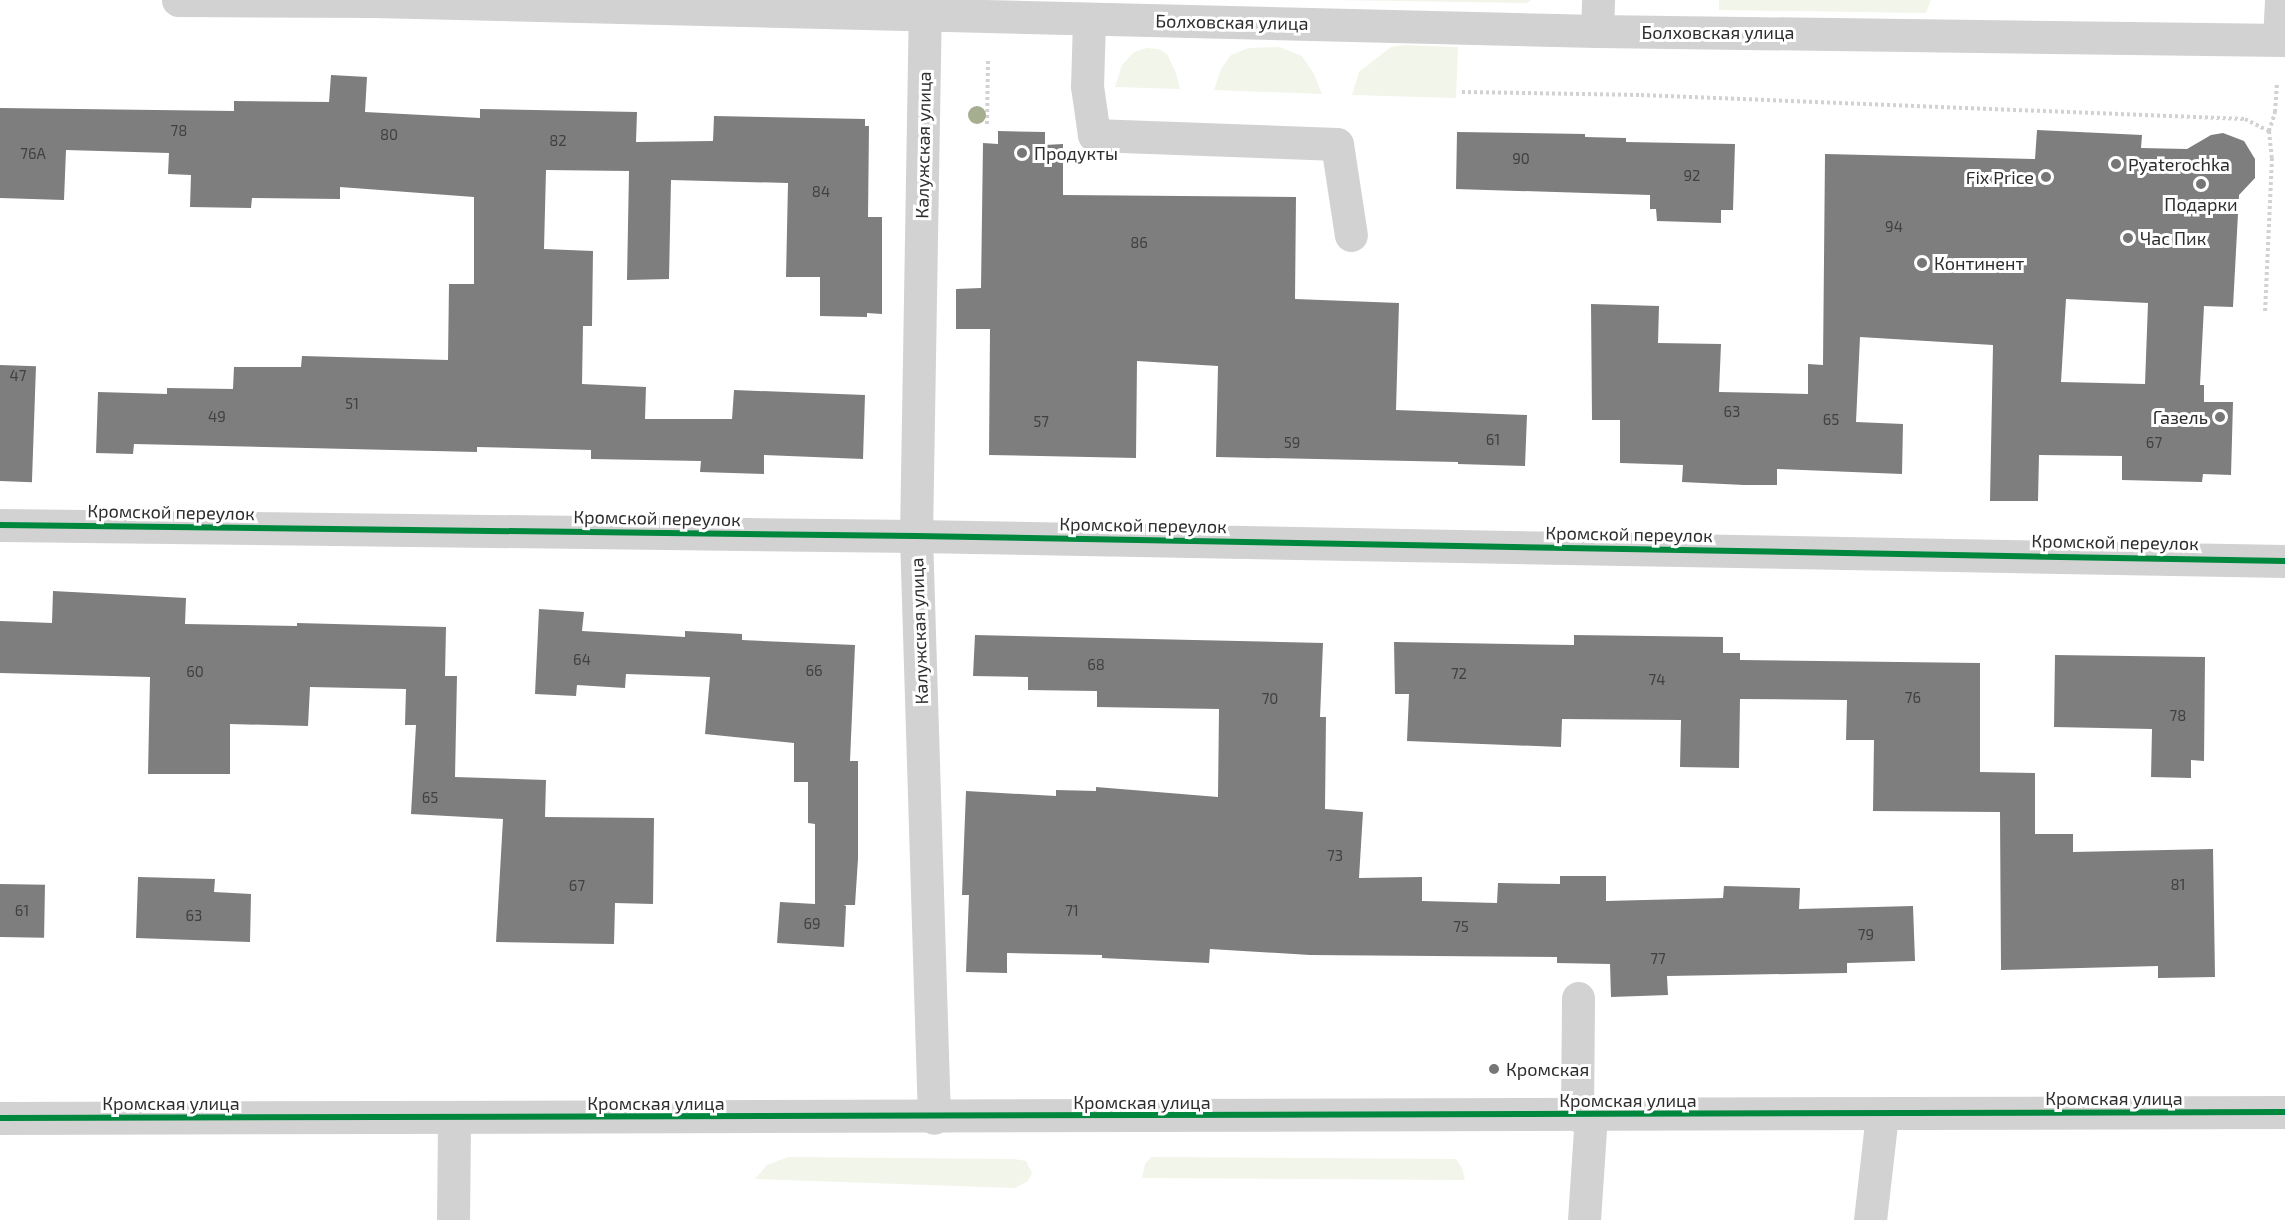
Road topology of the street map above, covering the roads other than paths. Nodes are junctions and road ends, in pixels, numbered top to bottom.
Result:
1 (178, 0) edge
2 (374, 0) edge
3 (2281, 0) edge
4 (925, 7) edge
5 (1598, 16) edge
6 (1089, 20) junction
7 (2282, 39) edge
8 (1351, 235) dead end
9 (0, 525) edge
10 (916, 536) junction
11 (2285, 561) edge
12 (1578, 998) dead end
13 (2285, 1112) edge
14 (1882, 1114) junction
15 (1584, 1115) junction
16 (0, 1118) edge
17 (454, 1118) junction
18 (934, 1118) junction
19 (453, 1220) edge
20 (1584, 1220) edge
21 (1870, 1220) edge

1 - 2 street, Болховская улица
2 - 4 street, Болховская улица
3 - 7 street
4 - 6 street, Болховская улица
4 - 10 street, Калужская улица
5 - 6 street, Болховская улица
5 - 7 street, Болховская улица
6 - 8 street
9 - 10 street, Кромской переулок
10 - 11 street, Кромской переулок
10 - 18 street, Калужская улица
12 - 15 street
13 - 14 street, Кромская улица
14 - 15 street, Кромская улица
14 - 21 street
15 - 18 street, Кромская улица
15 - 20 street
16 - 17 street, Кромская улица
17 - 18 street, Кромская улица
17 - 19 street

